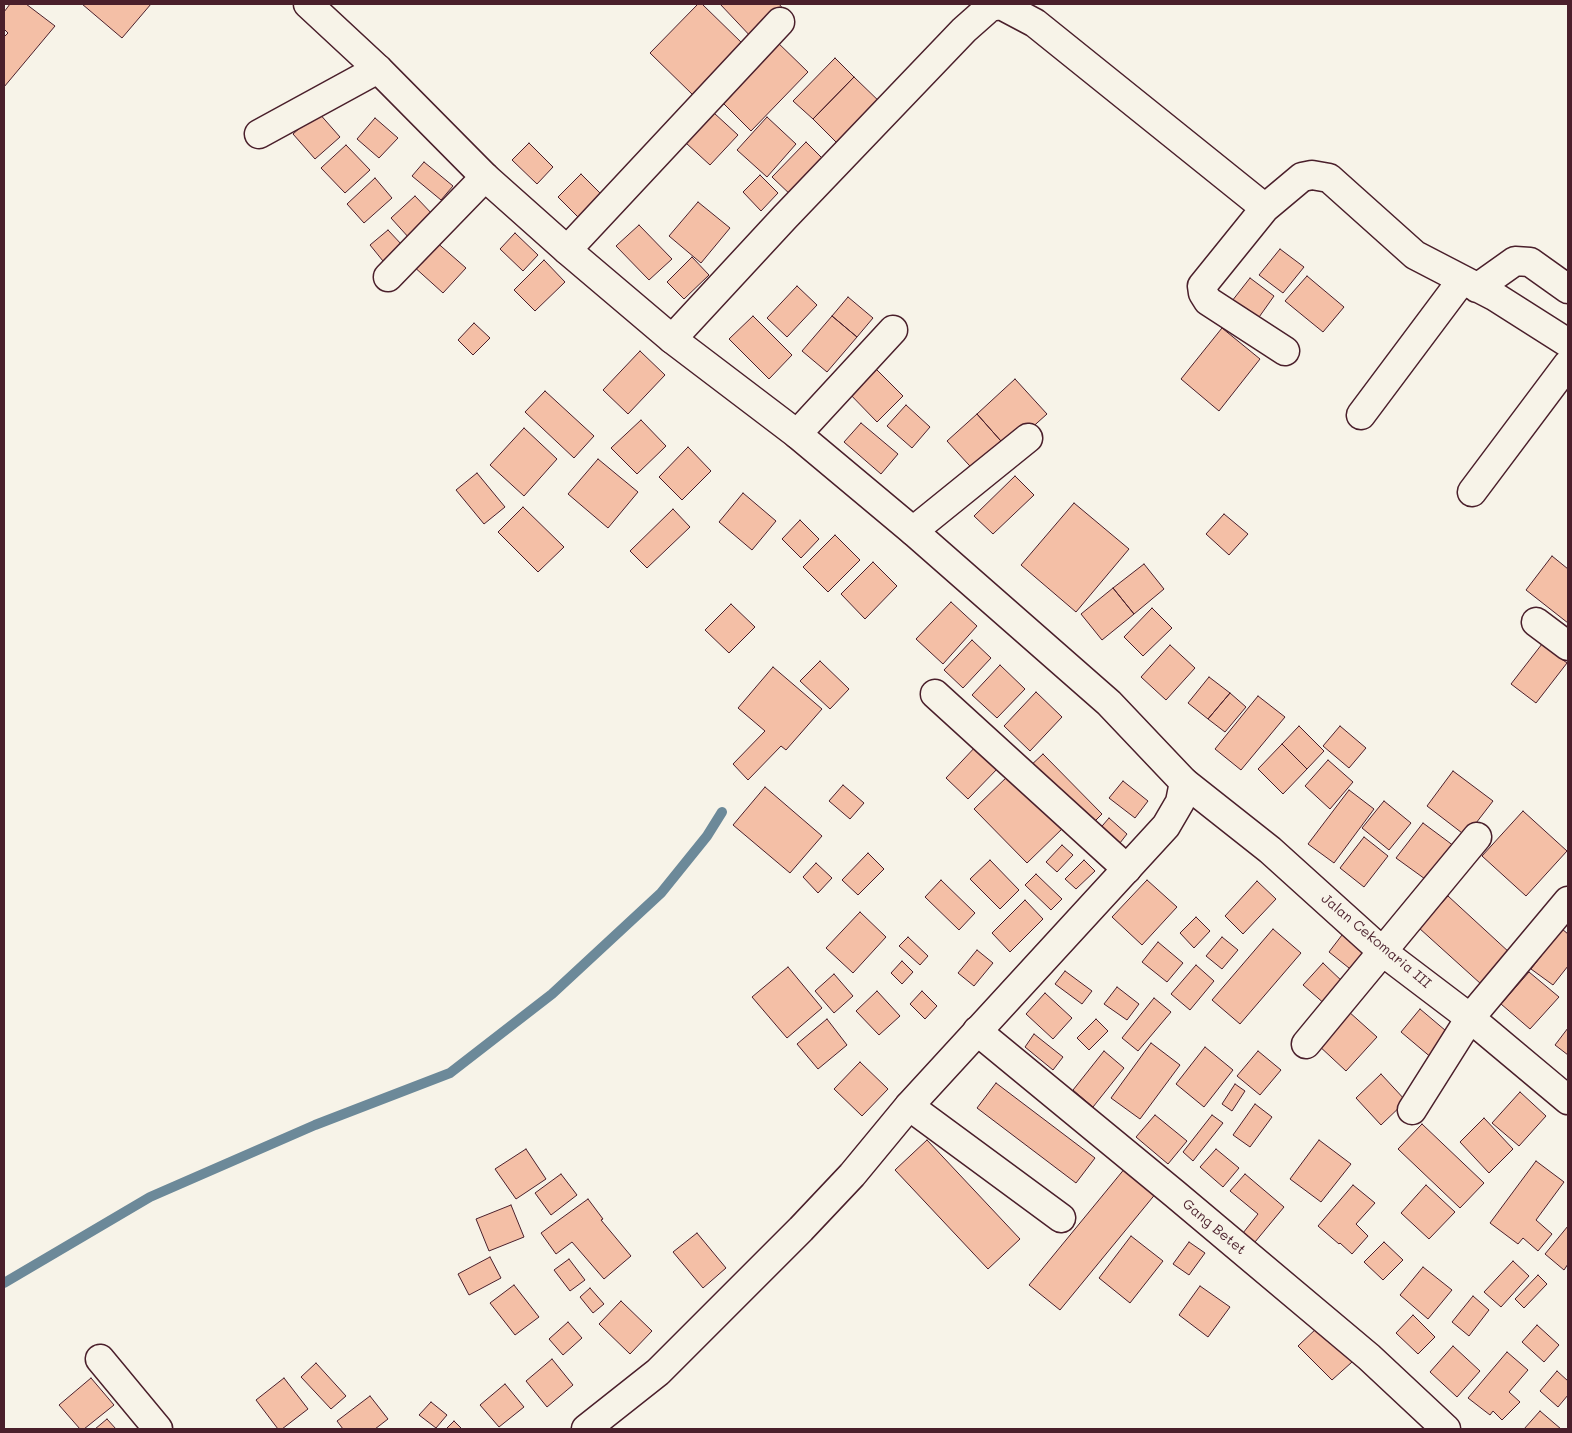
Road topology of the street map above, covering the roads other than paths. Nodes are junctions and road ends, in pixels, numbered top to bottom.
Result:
1 (308, 4) edge
2 (1000, 4) edge
3 (780, 22) dead end
4 (378, 69) junction
5 (259, 134) dead end
6 (485, 177) junction
7 (1265, 208) junction
8 (567, 250) junction
9 (388, 278) dead end
10 (1470, 284) junction
11 (1568, 290) edge
12 (893, 330) dead end
13 (672, 340) junction
14 (1568, 343) edge
15 (1285, 351) dead end
16 (1568, 364) edge
17 (1362, 415) dead end
18 (797, 434) junction
19 (1028, 438) dead end
20 (1472, 492) dead end
21 (913, 531) junction
22 (1536, 622) dead end
23 (1568, 646) edge
24 (935, 694) dead end
25 (1184, 782) junction
26 (1477, 837) dead end
27 (1127, 869) junction
28 (1568, 901) edge
29 (1384, 952) junction
30 (1470, 1018) junction
31 (977, 1031) junction
32 (1306, 1044) dead end
33 (1568, 1100) edge
34 (909, 1106) junction
35 (1412, 1110) dead end
36 (1061, 1218) dead end
37 (100, 1359) dead end
38 (158, 1429) edge
39 (586, 1429) edge
40 (1446, 1429) edge

1 - 4 street, Jalan Cekomaria III
2 - 7 street
2 - 13 street
3 - 8 street
4 - 5 street
4 - 6 street, Jalan Cekomaria III
6 - 8 street, Jalan Cekomaria III
6 - 9 street
7 - 10 street
7 - 15 street
8 - 13 street, Jalan Cekomaria III
10 - 11 street
10 - 14 street
10 - 17 street
12 - 18 street
13 - 18 street, Jalan Cekomaria III
16 - 20 street
18 - 21 street, Jalan Cekomaria III
19 - 21 street
21 - 25 street, Jalan Cekomaria III
22 - 23 street
24 - 27 street
25 - 27 street
25 - 29 street, Jalan Cekomaria III
26 - 29 street
27 - 31 street
28 - 30 street
29 - 30 street, Jalan Cekomaria III
29 - 32 street
30 - 33 street, Jalan Cekomaria III
30 - 35 street
31 - 34 street
31 - 40 street, Gang Betet
34 - 36 street
34 - 39 street
37 - 38 street

